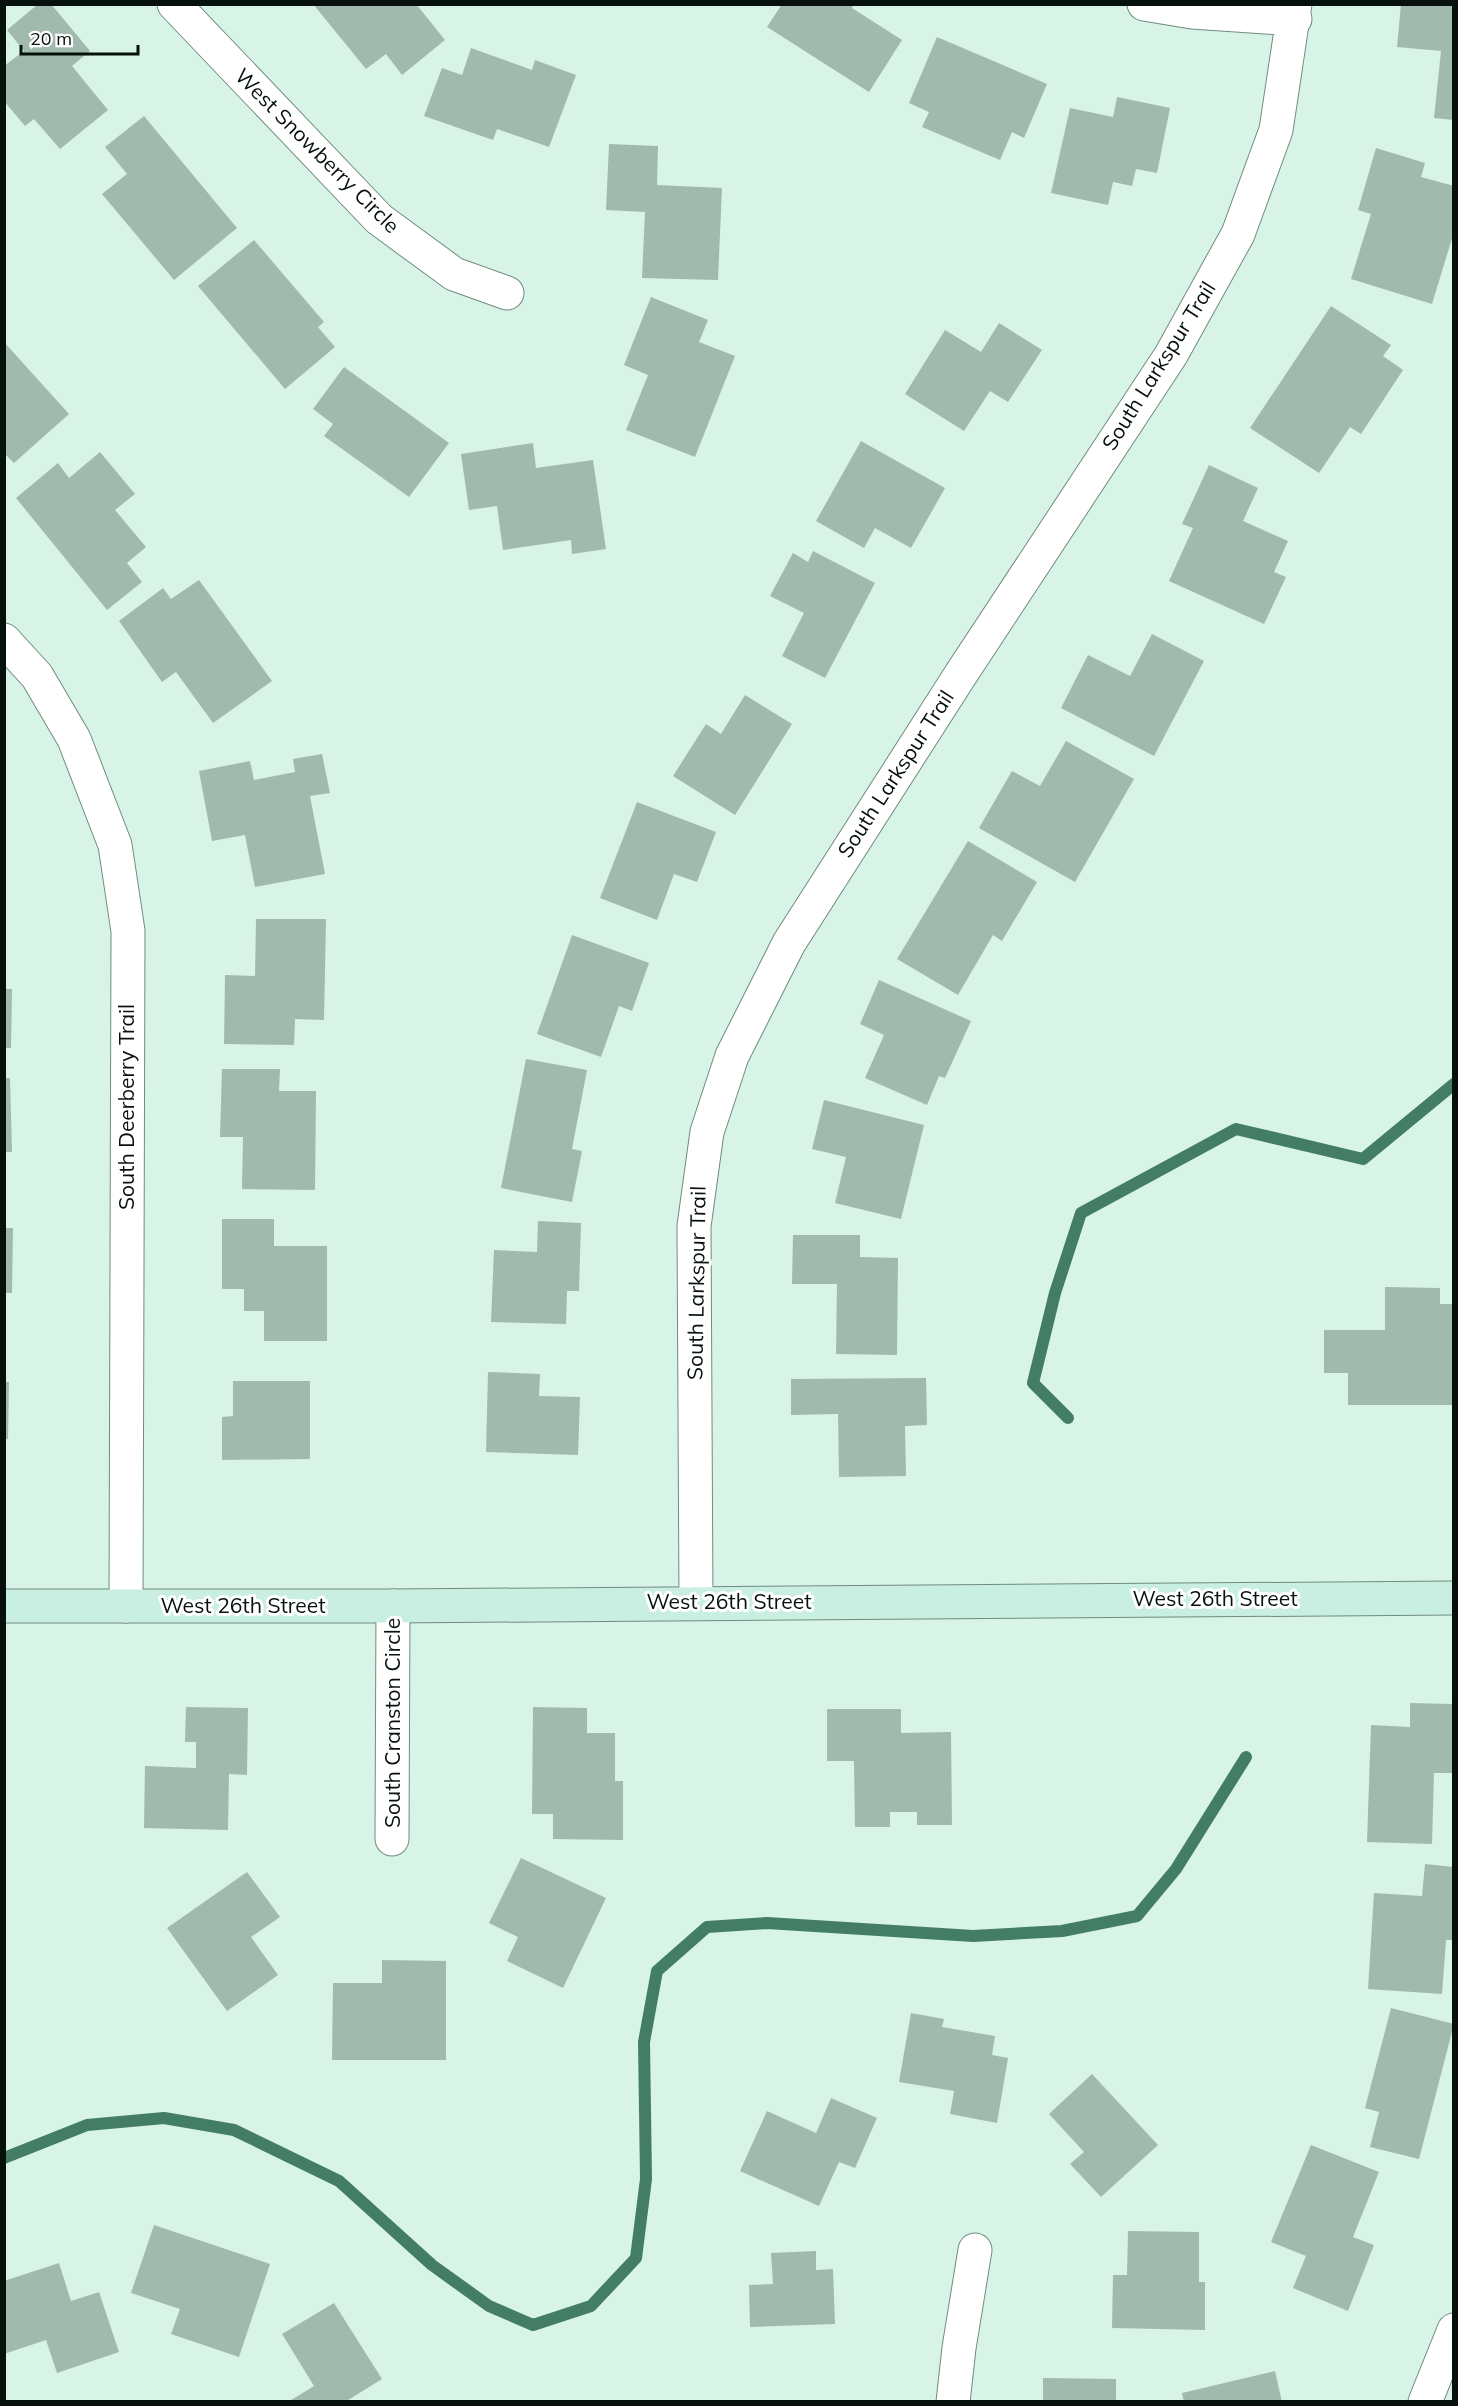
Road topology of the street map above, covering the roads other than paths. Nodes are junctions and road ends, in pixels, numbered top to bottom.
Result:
1 (174, 4) edge
2 (1144, 4) edge
3 (1295, 12) edge
4 (507, 293) dead end
5 (4, 640) edge
6 (1454, 1598) edge
7 (696, 1602) junction
8 (4, 1606) edge
9 (126, 1606) junction
10 (393, 1606) junction
11 (392, 1839) dead end
12 (975, 2250) dead end
13 (1454, 2330) edge
14 (953, 2402) edge
15 (1425, 2402) edge

1 - 4 street, West Snowberry Circle
2 - 3 street
3 - 7 street, South Larkspur Trail
5 - 9 street, South Deerberry Trail
6 - 7 main road, West 26th Street
7 - 10 main road, West 26th Street
8 - 9 main road, West 26th Street
9 - 10 main road, West 26th Street
10 - 11 street, South Cranston Circle
12 - 14 street
13 - 15 street

